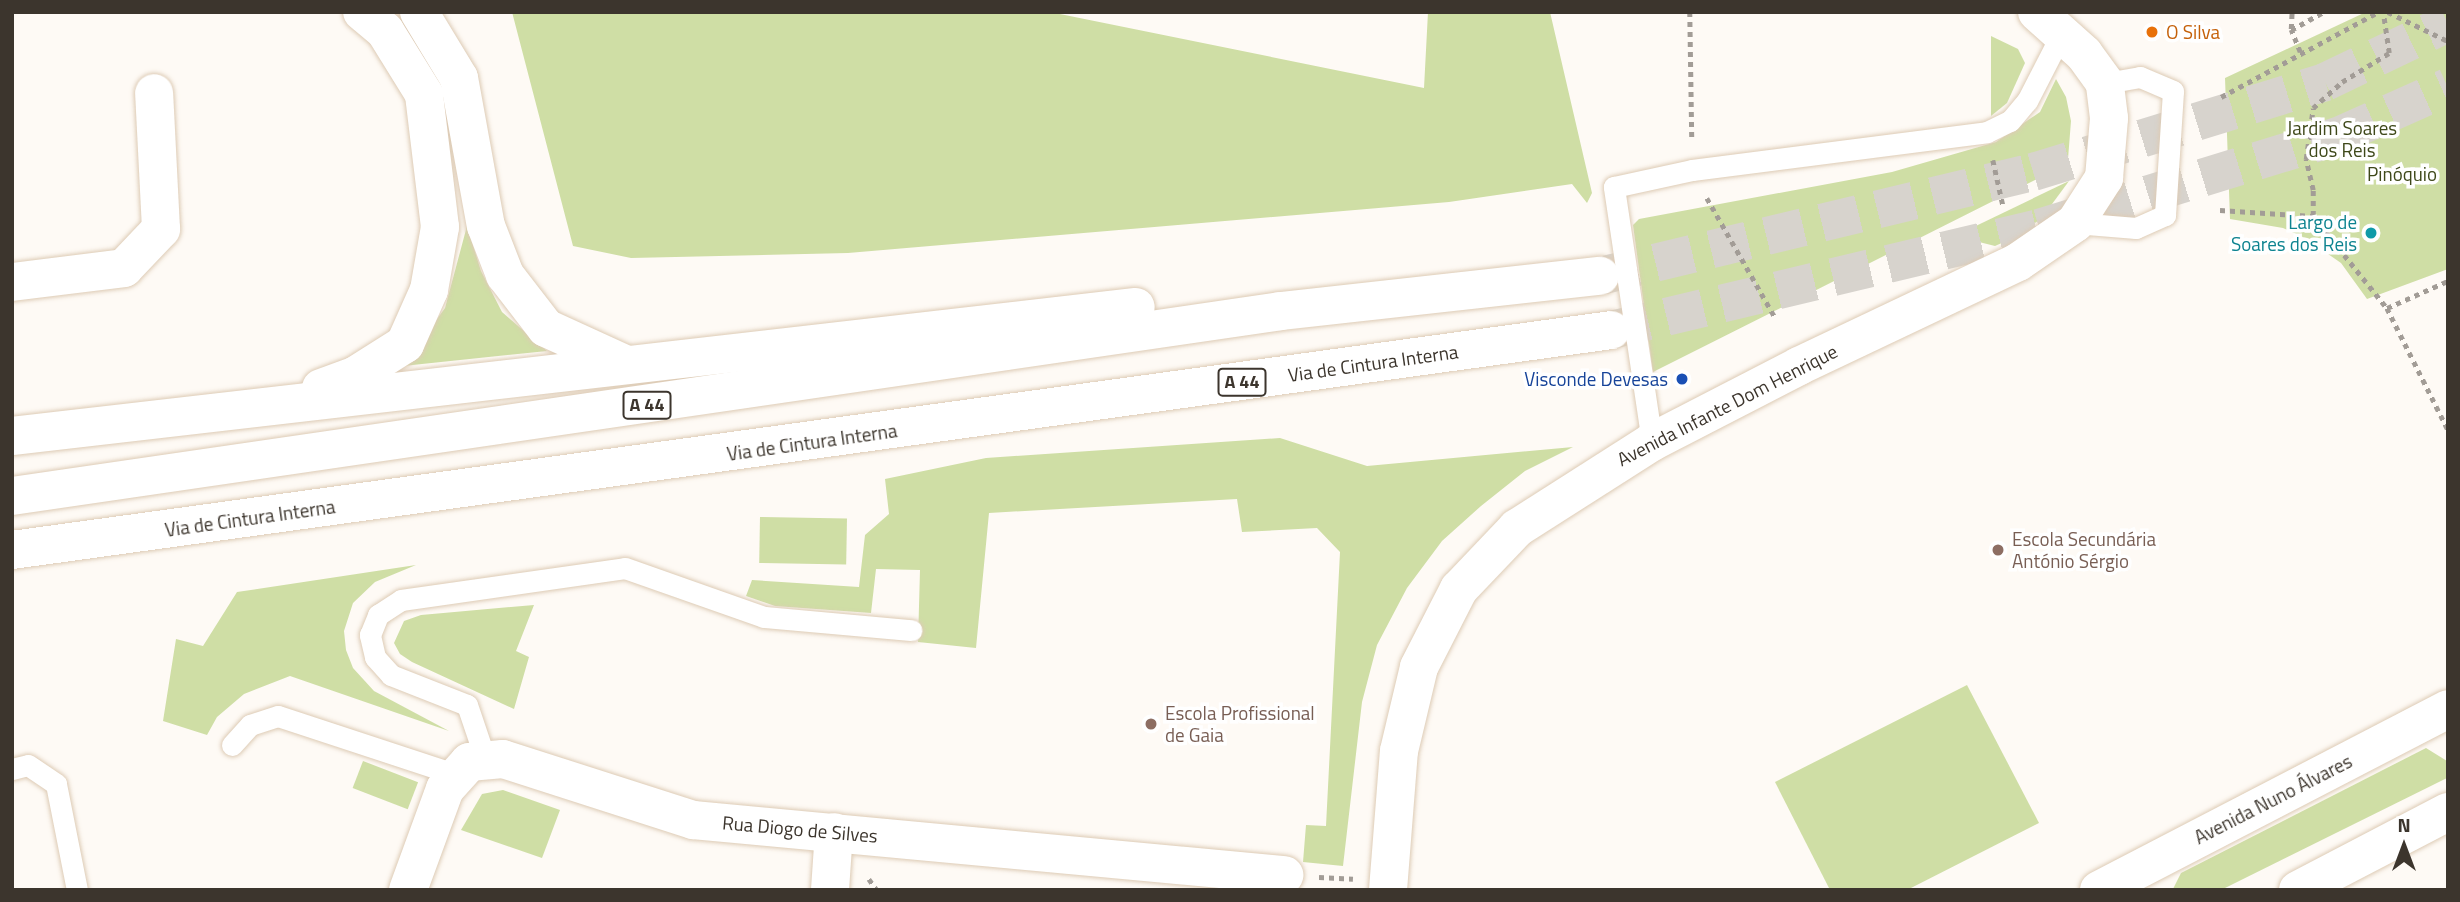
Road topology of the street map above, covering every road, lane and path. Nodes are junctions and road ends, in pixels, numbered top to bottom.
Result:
1 (362, 12) edge
2 (419, 12) edge
3 (1690, 12) edge
4 (2292, 12) edge
5 (2323, 12) edge
6 (2383, 12) edge
7 (2049, 23) edge
8 (2291, 30) junction
9 (2448, 41) edge
10 (2300, 52) junction
11 (2105, 83) junction
12 (154, 93) dead end
13 (2221, 97) dead end
14 (1987, 132) junction
15 (1692, 170) junction
16 (2003, 205) dead end
17 (2220, 210) dead end
18 (2313, 215) junction
19 (2074, 223) junction
20 (1600, 276) tunnel mouth
21 (2448, 281) edge
22 (12, 282) edge
23 (2387, 308) junction
24 (1281, 311) junction
25 (1776, 319) dead end
26 (1611, 330) tunnel mouth
27 (629, 365) junction
28 (282, 403) junction
29 (2448, 430) edge
30 (12, 436) edge
31 (1652, 442) junction
32 (12, 496) edge
33 (12, 550) edge
34 (911, 630) dead end
35 (2448, 709) edge
36 (232, 746) dead end
37 (471, 768) junction
38 (12, 769) edge
39 (2448, 812) edge
40 (834, 832) junction
41 (1284, 875) dead end
42 (1325, 877) dead end
43 (2147, 879) edge
44 (1244, 880) edge
45 (1371, 885) edge
46 (77, 890) edge
47 (408, 890) edge
48 (830, 890) edge
49 (2099, 890) edge
50 (2298, 890) edge

1 - 28 main road
2 - 27 main road
3 - 15 path
4 - 8 path
5 - 8 path
6 - 9 path
6 - 10 path
6 - 18 path
7 - 11 main road, Avenida Infante Dom Henrique
7 - 14 lane
8 - 10 path
10 - 13 path
11 - 19 main road, Avenida Infante Dom Henrique
11 - 19 lane
12 - 22 main road
14 - 15 lane
14 - 16 path
15 - 25 path
15 - 31 lane
17 - 18 path
18 - 23 path
19 - 31 main road, Avenida Infante Dom Henrique
20 - 24 main road, A 44
21 - 23 path
23 - 29 path
24 - 27 main road
24 - 32 main road, A 44
26 - 33 main road, Via de Cintura Interna / A 44
27 - 28 main road
28 - 30 main road
31 - 45 main road, Avenida Infante Dom Henrique
34 - 37 lane
35 - 43 main road, Avenida Nuno Álvares
36 - 37 lane
37 - 40 main road, Rua Diogo de Silves
37 - 47 main road
38 - 46 lane
39 - 50 main road
40 - 44 main road, Rua Diogo de Silves
40 - 48 main road
41 - 44 main road, Rua Diogo de Silves
42 - 45 path
43 - 49 main road, Avenida Nuno Álvares

